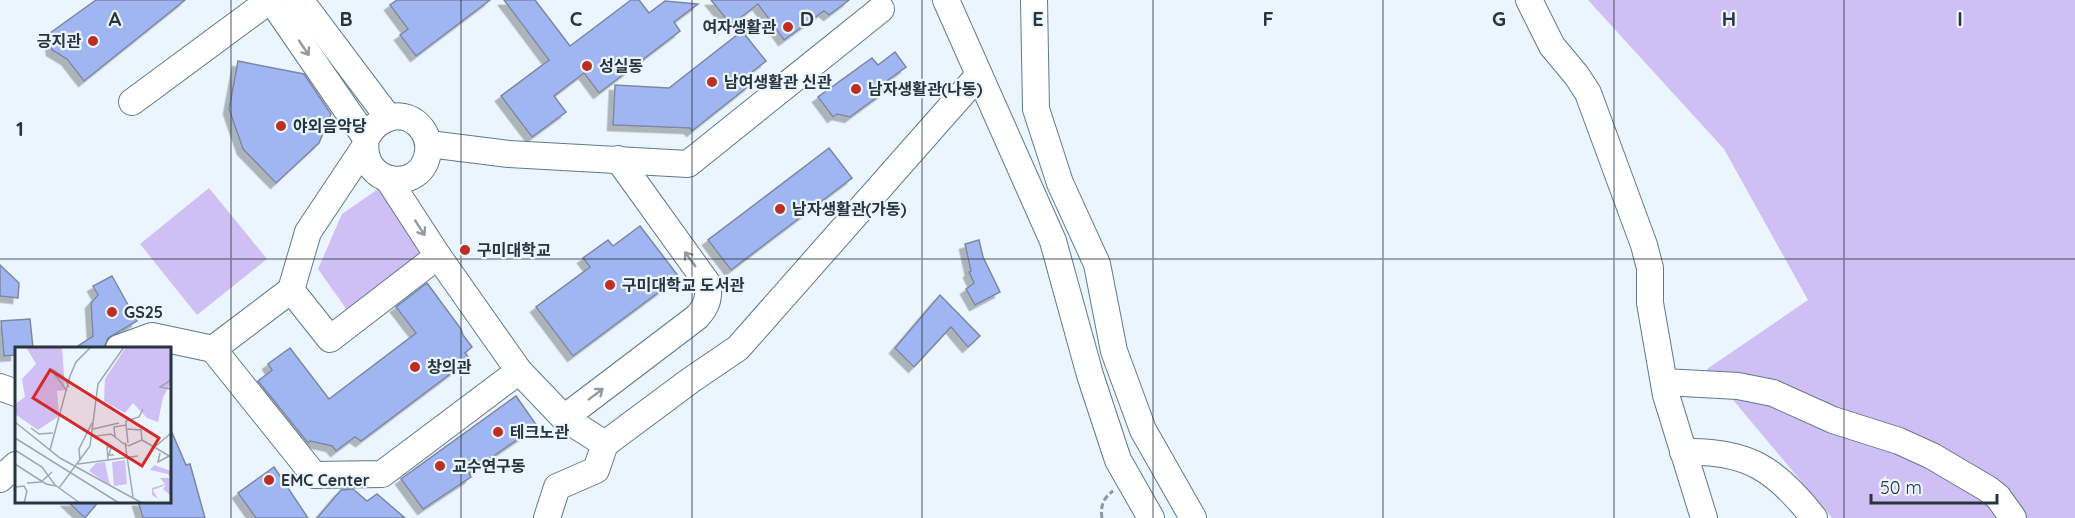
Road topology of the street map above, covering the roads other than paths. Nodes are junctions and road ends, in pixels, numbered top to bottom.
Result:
1 (271, 0) edge
2 (300, 0) edge
3 (946, 0) edge
4 (1034, 0) edge
5 (1529, 0) edge
6 (881, 9) dead end
7 (978, 76) junction
8 (132, 102) dead end
9 (388, 117) junction
10 (365, 143) junction
11 (429, 144) junction
12 (618, 159) junction
13 (388, 179) junction
14 (438, 256) junction
15 (291, 290) junction
16 (122, 347) edge
17 (213, 349) junction
18 (519, 371) junction
19 (1664, 382) junction
20 (0, 387) edge
21 (15, 393) edge
22 (564, 418) junction
23 (605, 444) junction
24 (1683, 452) junction
25 (15, 466) edge
26 (0, 479) edge
27 (547, 518) edge
28 (1151, 518) edge
29 (1193, 518) edge
30 (1704, 518) edge
31 (1814, 518) edge
32 (2014, 518) edge
33 (2031, 518) edge

1 - 8 street
1 -> 10 street
2 - 9 street
3 - 7 street
4 - 29 street
5 - 19 street
6 - 12 street
7 - 23 street
7 - 28 street
9 - 10 street
9 - 11 street
10 - 13 street
10 - 15 street
11 - 12 street
11 - 13 street
22 -> 12 street
13 -> 14 street
14 - 15 street
14 - 18 street
15 - 17 street
16 - 17 street
17 - 18 street
18 - 22 street
19 - 24 street
19 - 32 street
20 - 21 street
22 - 23 street
23 - 27 street
24 - 30 street
24 - 31 street
25 - 26 street
32 - 33 street

